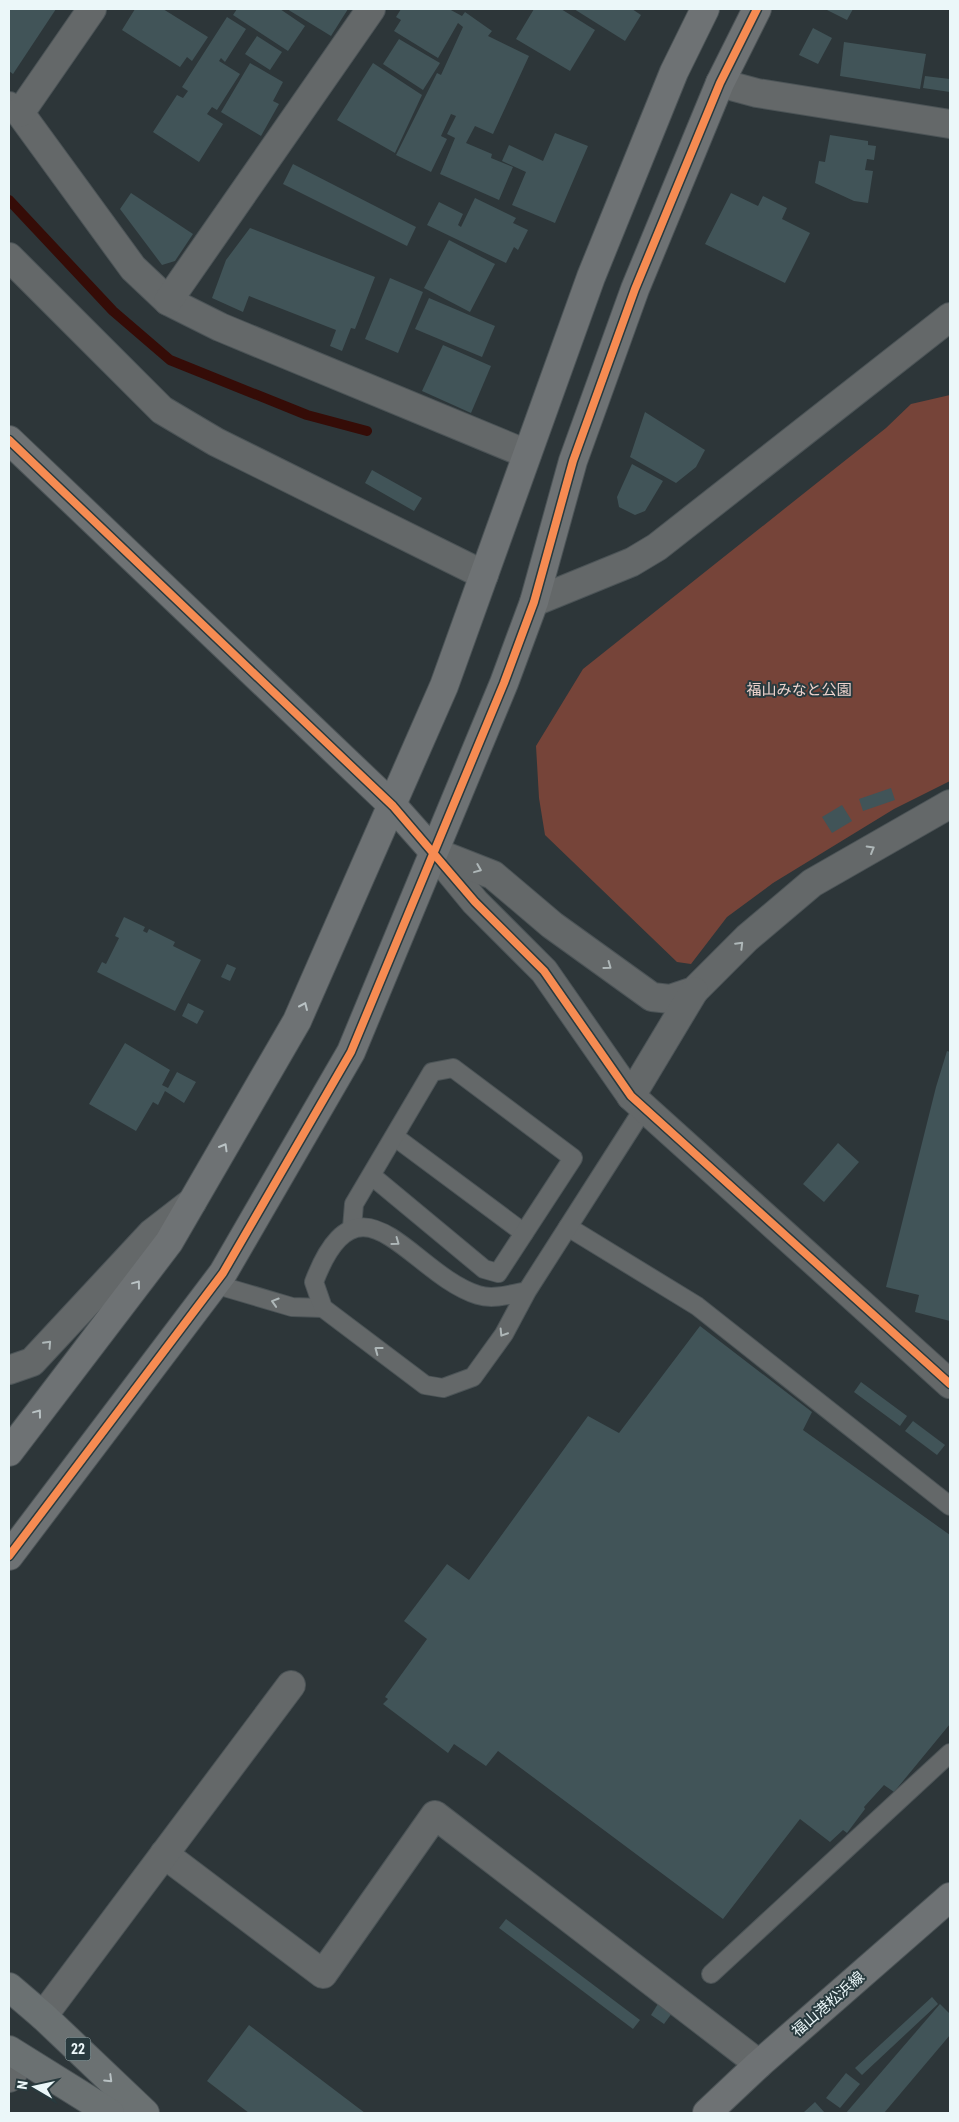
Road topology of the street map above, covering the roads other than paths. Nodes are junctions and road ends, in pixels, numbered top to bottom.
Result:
1 (92, 9) edge
2 (371, 9) edge
3 (705, 9) edge
4 (757, 9) edge
5 (720, 83) junction
6 (14, 110) edge
7 (950, 124) edge
8 (9, 257) edge
9 (168, 301) junction
10 (950, 317) edge
11 (9, 440) edge
12 (527, 454) junction
13 (484, 575) junction
14 (534, 602) junction
15 (950, 804) edge
16 (393, 806) junction
17 (433, 851) junction
18 (694, 991) junction
19 (638, 1102) junction
20 (395, 1137) junction
21 (372, 1176) junction
22 (192, 1202) junction
23 (568, 1227) junction
24 (352, 1228) junction
25 (524, 1233) junction
26 (214, 1284) junction
27 (527, 1291) junction
28 (323, 1308) junction
29 (9, 1370) edge
30 (950, 1384) edge
31 (9, 1452) edge
32 (950, 1506) edge
33 (9, 1556) edge
34 (291, 1685) dead end
35 (950, 1754) edge
36 (164, 1854) junction
37 (950, 1897) edge
38 (711, 1974) dead end
39 (9, 1987) edge
40 (43, 2016) junction
41 (13, 2062) edge
42 (759, 2064) junction
43 (110, 2113) edge
44 (145, 2113) edge
45 (707, 2113) edge

1 - 6 street
2 - 9 street
3 - 12 street
4 - 5 street
5 - 7 street
5 - 14 street
6 - 9 street
8 - 13 street
9 - 12 street
10 - 14 street
11 - 16 street
12 - 13 street
13 - 16 street
14 - 17 street
18 -> 15 street
16 - 17 street
22 -> 16 street
17 -> 18 street
17 - 19 street
17 - 26 street
18 - 19 street
19 - 23 lane
19 - 30 street
20 - 21 lane
20 - 25 lane
20 - 25 lane
21 - 24 lane
21 - 25 lane
29 -> 22 street
31 -> 22 street
23 - 27 lane
23 - 32 lane
24 -> 27 lane
24 - 28 lane
28 -> 26 lane
26 - 33 street
27 -> 28 lane
34 - 36 street
35 - 38 lane
36 - 40 street
36 - 42 street
37 - 42 street, 福山港松浜線
39 - 40 main road, 22
40 -> 44 main road, 22
41 - 43 main road, 22
42 - 45 street, 福山港松浜線

